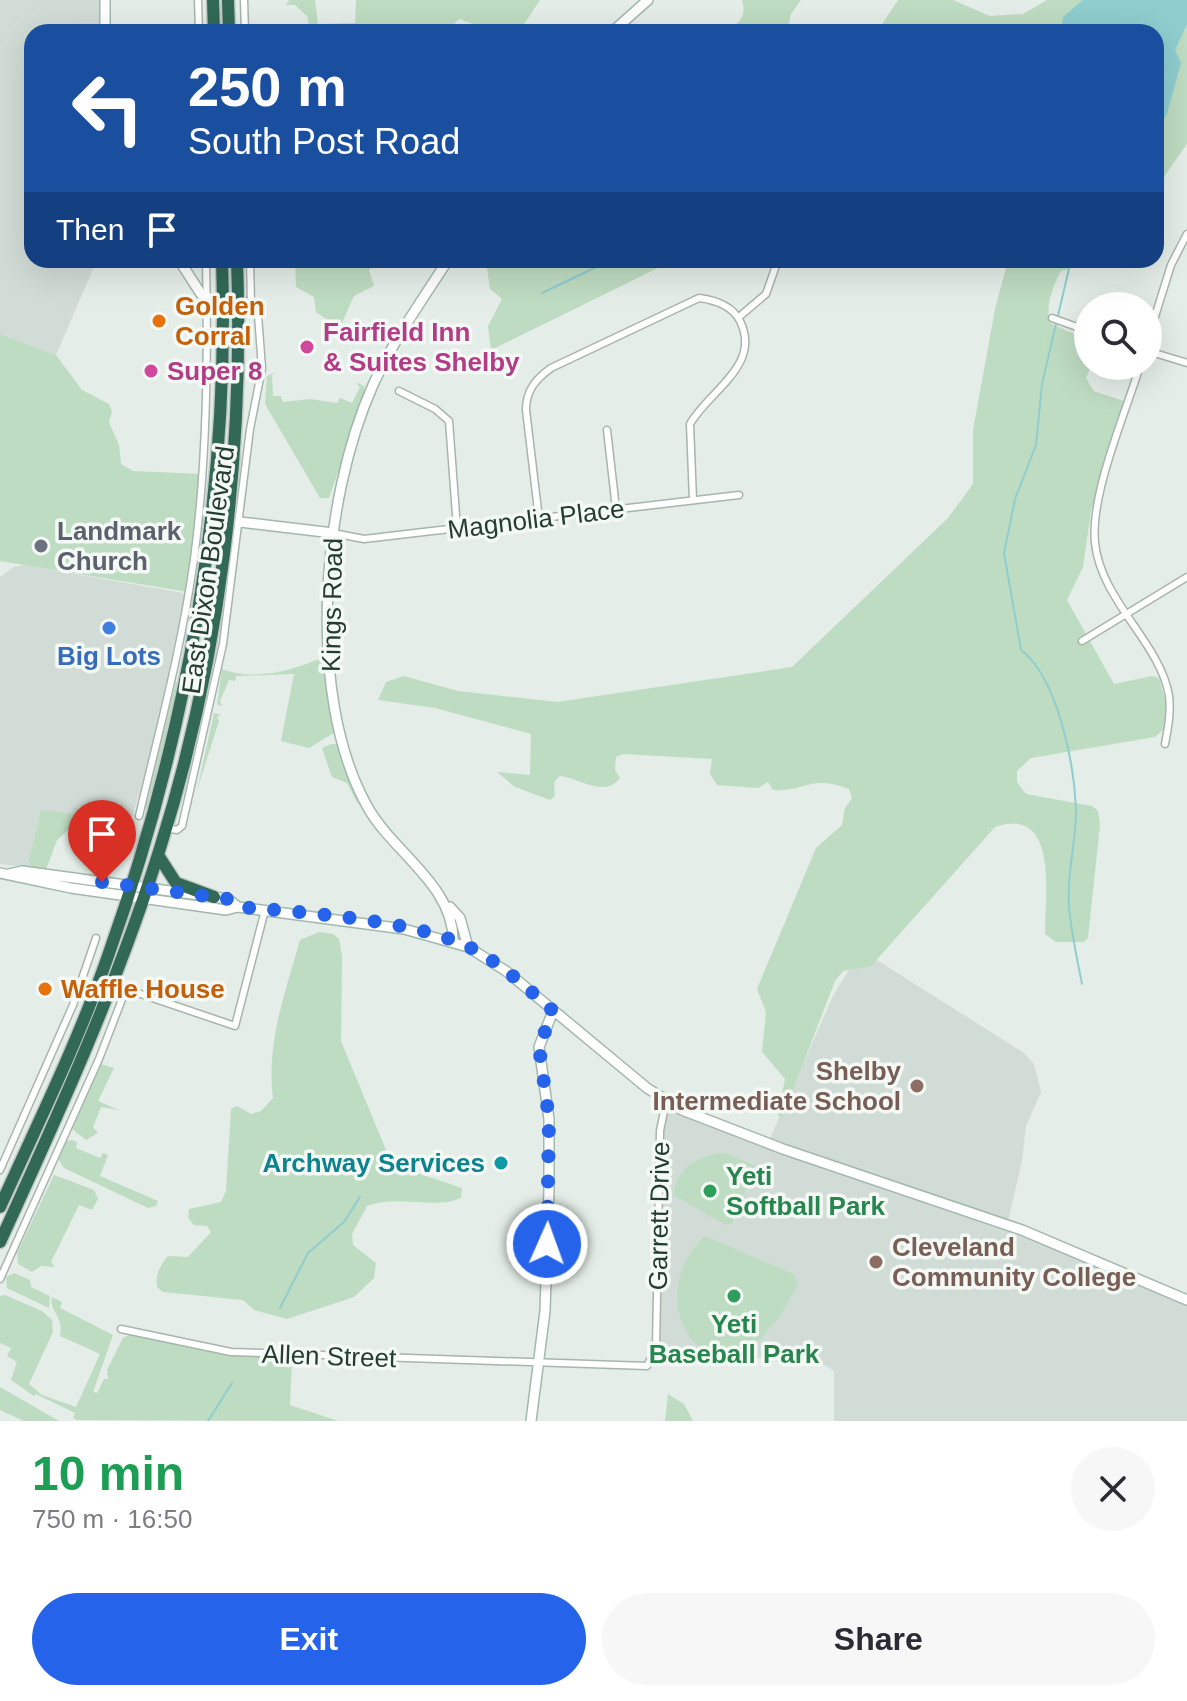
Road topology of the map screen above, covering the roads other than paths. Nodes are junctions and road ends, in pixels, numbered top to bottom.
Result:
1 (105, 0) edge
2 (198, 0) edge
3 (213, 0) edge
4 (228, 0) edge
5 (244, 0) edge
6 (648, 0) edge
7 (105, 24) edge
8 (199, 24) edge
9 (214, 24) edge
10 (229, 24) edge
11 (245, 24) edge
12 (621, 24) edge
13 (1187, 234) edge
14 (184, 268) edge
15 (206, 268) edge
16 (225, 268) edge
17 (226, 268) edge
18 (237, 268) edge
19 (250, 268) edge
20 (443, 268) edge
21 (775, 268) edge
22 (1162, 294) edge
23 (239, 298) junction
24 (207, 299) junction
25 (251, 304) junction
26 (223, 305) junction
27 (739, 317) junction
28 (1052, 318) dead end
29 (1074, 326) edge
30 (1162, 355) edge
31 (1187, 363) edge
32 (1136, 380) edge
33 (399, 391) dead end
34 (236, 394) junction
35 (607, 430) dead end
36 (739, 495) dead end
37 (693, 500) junction
38 (616, 509) junction
39 (539, 519) junction
40 (240, 522) junction
41 (457, 528) junction
42 (333, 533) junction
43 (1187, 577) edge
44 (1125, 614) junction
45 (1082, 641) dead end
46 (172, 676) junction
47 (186, 678) junction
48 (203, 712) junction
49 (1165, 744) dead end
50 (139, 816) dead end
51 (158, 855) junction
52 (5, 873) edge
53 (130, 892) junction
54 (145, 894) junction
55 (214, 897) junction
56 (447, 905) junction
57 (238, 907) junction
58 (265, 910) junction
59 (96, 938) dead end
60 (453, 941) junction
61 (468, 947) junction
62 (73, 1005) junction
63 (86, 1011) junction
64 (553, 1011) junction
65 (65, 1094) junction
66 (666, 1101) junction
67 (80, 1102) junction
68 (0, 1170) edge
69 (0, 1207) edge
70 (0, 1242) edge
71 (0, 1279) edge
72 (1187, 1300) edge
73 (121, 1329) dead end
74 (540, 1363) junction
75 (531, 1421) edge

1 - 7 street
2 - 8 street
3 - 9 highway
4 - 10 highway
5 - 11 street
6 - 12 street
13 - 22 street
14 - 24 street
15 - 24 street, East Dixon Boulevard
16 - 26 highway, East Dixon Boulevard
17 - 23 highway
18 - 23 highway, East Dixon Boulevard
19 - 25 street, East Dixon Boulevard
20 - 42 street, Kings Road
21 - 27 street
23 - 25 street
23 - 34 highway, East Dixon Boulevard
24 - 26 street
24 - 46 street, East Dixon Boulevard
25 - 40 street, East Dixon Boulevard
26 - 34 highway
26 - 47 highway, East Dixon Boulevard
27 - 37 street
27 - 39 street
28 - 29 street
30 - 31 street
32 - 44 street
33 - 41 street
34 - 48 highway, East Dixon Boulevard
35 - 38 street
36 - 37 street, Magnolia Place
37 - 38 street, Magnolia Place
38 - 39 street, Magnolia Place
39 - 41 street, Magnolia Place
40 - 42 street
40 - 48 street, East Dixon Boulevard
41 - 42 street, Magnolia Place
42 - 56 street, Kings Road
43 - 44 street
44 - 45 street
44 - 49 street
46 - 47 street, East Dixon Boulevard
46 - 50 street, East Dixon Boulevard
47 - 53 highway, East Dixon Boulevard
48 - 51 highway, East Dixon Boulevard
51 - 54 highway, East Dixon Boulevard
51 - 55 highway
52 - 53 street
53 - 54 street
53 - 63 highway, East Dixon Boulevard
54 - 55 street
54 - 57 street
54 - 65 highway, East Dixon Boulevard
55 - 57 street
56 - 60 street
56 - 61 street, Kings Road
57 - 58 street
58 - 60 street
58 - 67 street
59 - 62 street
60 - 61 street
61 - 64 street
62 - 63 street
62 - 68 street
63 - 69 highway, East Dixon Boulevard
64 - 66 street
64 - 74 street
65 - 67 street
65 - 70 highway, East Dixon Boulevard
66 - 72 street
66 - 74 street, Garrett Drive
67 - 71 street
73 - 74 street, Allen Street
74 - 75 street

